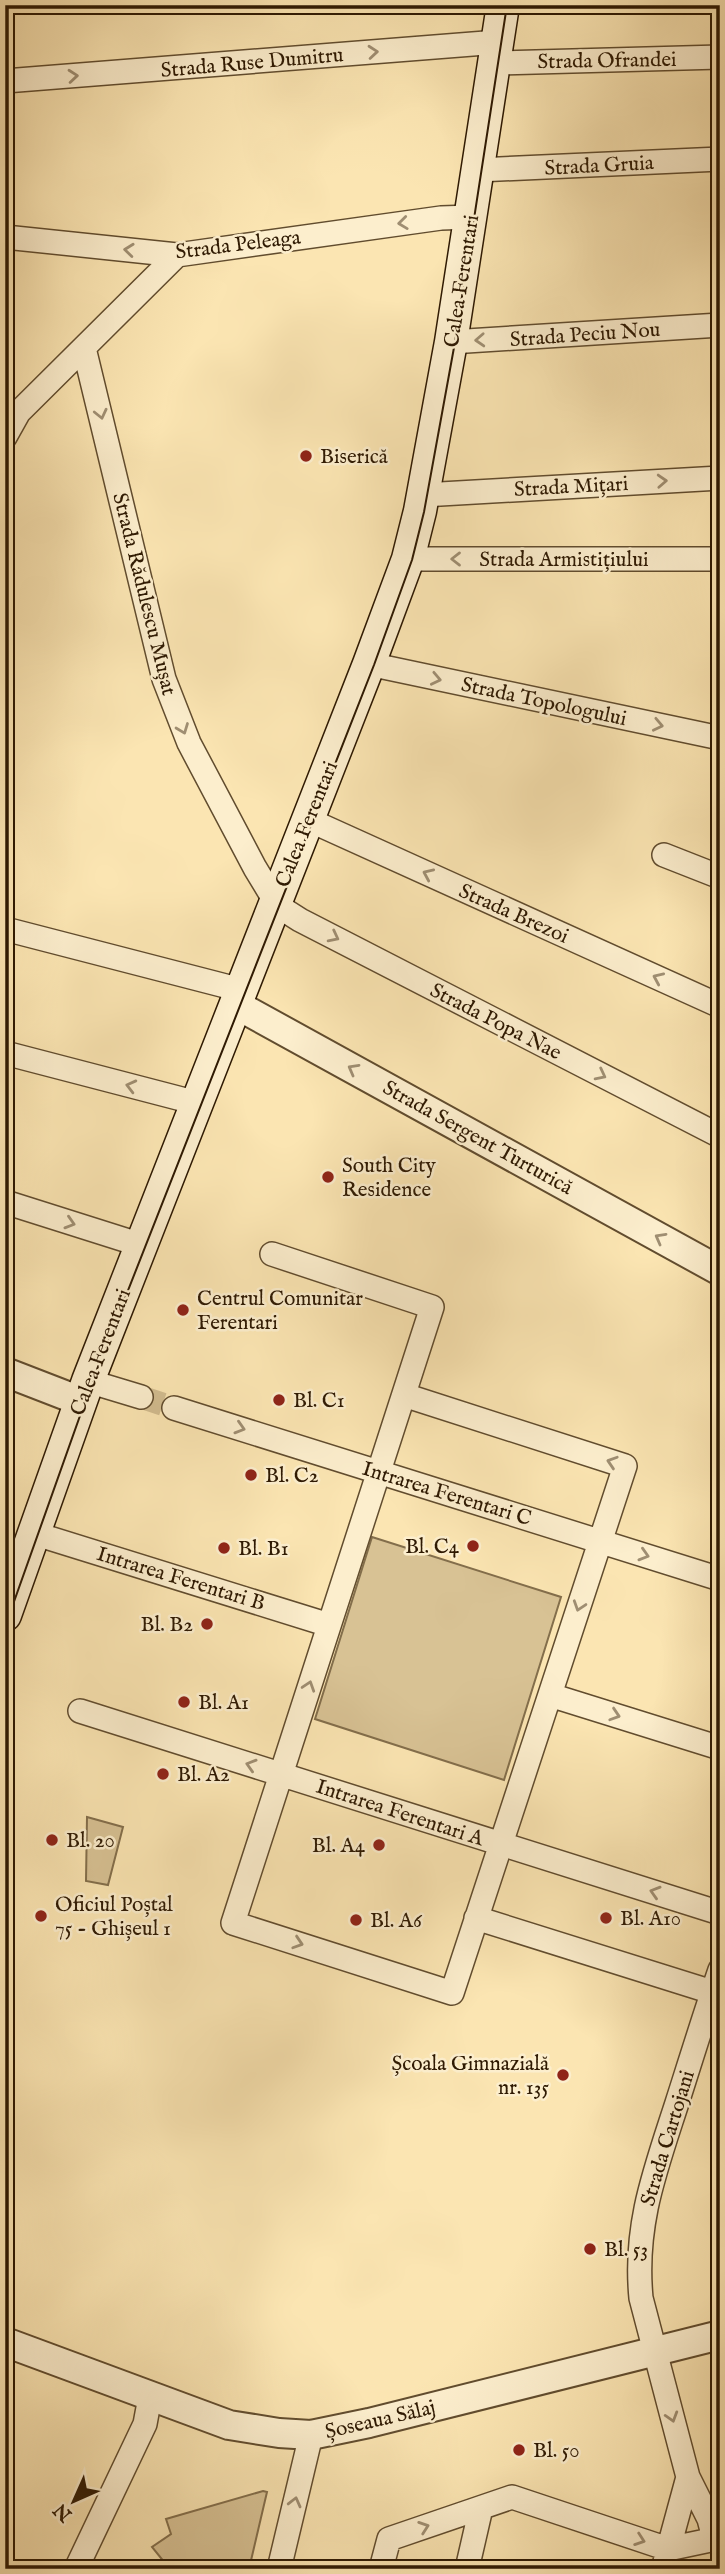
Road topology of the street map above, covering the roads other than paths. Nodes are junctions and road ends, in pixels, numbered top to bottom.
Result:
1 (503, 5) edge
2 (497, 52) junction
3 (720, 57) edge
4 (5, 81) edge
5 (720, 159) edge
6 (478, 170) junction
7 (471, 218) junction
8 (5, 237) edge
9 (177, 255) junction
10 (720, 325) edge
11 (451, 342) junction
12 (84, 348) junction
13 (12, 413) edge
14 (5, 437) edge
15 (720, 478) edge
16 (423, 495) junction
17 (408, 559) junction
18 (720, 559) edge
19 (369, 664) junction
20 (720, 738) edge
21 (309, 820) junction
22 (664, 855) dead end
23 (720, 877) edge
24 (275, 902) junction
25 (5, 929) edge
26 (238, 997) junction
27 (720, 1006) edge
28 (5, 1054) edge
29 (197, 1103) junction
30 (720, 1136) edge
31 (5, 1202) edge
32 (141, 1245) junction
33 (272, 1254) dead end
34 (720, 1270) edge
35 (5, 1373) edge
36 (84, 1391) junction
37 (404, 1395) junction
38 (141, 1397) tunnel mouth
39 (174, 1408) tunnel mouth
40 (379, 1472) junction
41 (33, 1532) junction
42 (600, 1541) junction
43 (12, 1574) edge
44 (720, 1579) edge
45 (5, 1615) edge
46 (329, 1625) junction
47 (550, 1695) junction
48 (80, 1711) dead end
49 (720, 1748) edge
50 (281, 1774) junction
51 (501, 1844) junction
52 (720, 1913) edge
53 (476, 1919) junction
54 (720, 1970) edge
55 (712, 1992) junction
56 (720, 2336) edge
57 (5, 2342) edge
58 (654, 2352) junction
59 (150, 2396) junction
60 (311, 2435) junction
61 (688, 2477) junction
62 (481, 2508) junction
63 (717, 2538) edge
64 (665, 2559) edge
65 (76, 2569) edge
66 (279, 2569) edge
67 (381, 2569) edge
68 (467, 2569) edge

1 - 2 main road, Calea Ferentari
2 - 3 street, Strada Ofrandei
4 -> 2 street, Strada Ruse Dumitru
2 - 6 main road, Calea Ferentari
5 - 6 street, Strada Gruia
6 - 7 main road, Calea Ferentari
7 -> 9 street, Strada Peleaga
7 - 11 main road, Calea Ferentari
9 -> 8 street, Strada Peleaga
9 - 12 street
10 -> 11 street, Strada Peciu Nou
11 - 16 main road, Calea Ferentari
12 - 13 street
12 -> 24 street, Strada Rădulescu Mușat
13 - 14 street
16 -> 15 street, Strada Mițari
16 - 17 main road, Calea Ferentari
18 -> 17 street, Strada Armistițiului
17 - 19 main road, Calea Ferentari
19 -> 20 street, Strada Topologului
19 - 21 main road, Calea Ferentari
21 - 24 main road, Calea Ferentari
27 -> 21 street, Strada Brezoi
22 - 23 street
24 - 26 main road, Calea Ferentari
24 -> 30 street, Strada Popa Nae
25 - 26 street, Strada Sergent Turturică
26 - 29 main road, Calea Ferentari
34 -> 26 street, Strada Sergent Turturică
29 -> 28 street
29 - 32 main road, Calea Ferentari
31 -> 32 street
32 - 36 main road, Calea Ferentari
33 - 37 street
35 - 36 street
36 - 38 street
36 - 41 main road, Calea Ferentari
37 - 40 street
42 -> 37 street
39 -> 40 street, Intrarea Ferentari C
40 - 42 street, Intrarea Ferentari C
40 - 46 street
41 - 43 main road, Calea Ferentari
41 - 46 street, Intrarea Ferentari B
42 -> 44 street, Intrarea Ferentari C
42 -> 47 street
43 - 45 main road, Calea Ferentari
50 -> 46 street
47 -> 49 street
47 - 51 street
50 -> 48 street, Intrarea Ferentari A
50 - 51 street, Intrarea Ferentari A
50 -> 53 street
52 -> 51 street, Intrarea Ferentari A
51 - 53 street
53 - 55 street
54 - 55 street, Strada Cartojani
55 - 58 street, Strada Cartojani
56 - 58 street, Șoseaua Sălaj
57 - 59 street, Șoseaua Sălaj
58 - 60 street, Șoseaua Sălaj
58 -> 61 street, Strada Cartojani
59 - 60 street, Șoseaua Sălaj
59 - 65 street
66 -> 60 street
61 - 63 street, Strada Cartojani
61 - 64 street
62 -> 64 street
67 -> 62 street
62 - 68 street
63 - 64 street

